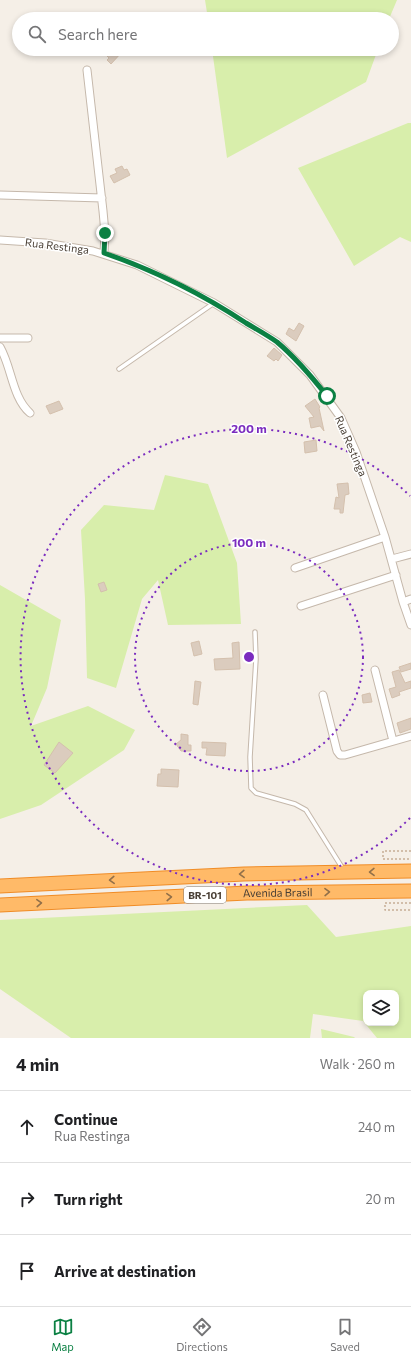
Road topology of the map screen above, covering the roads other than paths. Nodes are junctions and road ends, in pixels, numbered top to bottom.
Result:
1 (87, 70) dead end
2 (0, 195) edge
3 (102, 198) junction
4 (0, 240) edge
5 (104, 253) junction
6 (214, 303) junction
7 (0, 338) edge
8 (28, 338) dead end
9 (0, 347) edge
10 (120, 369) dead end
11 (30, 413) dead end
12 (385, 537) junction
13 (411, 554) edge
14 (392, 559) junction
15 (295, 568) dead end
16 (396, 575) junction
17 (411, 599) edge
18 (403, 602) junction
19 (301, 606) dead end
20 (411, 625) edge
21 (255, 632) dead end
22 (375, 670) dead end
23 (323, 695) dead end
24 (411, 736) edge
25 (393, 740) junction
26 (411, 871) edge
27 (345, 872) junction
28 (0, 886) edge
29 (411, 891) edge
30 (0, 905) edge

1 - 3 street
2 - 3 street
3 - 5 street
4 - 5 street, Rua Restinga
5 - 6 street, Rua Restinga
6 - 10 lane
6 - 12 street, Rua Restinga
7 - 8 street
9 - 11 street
12 - 14 street, Rua Restinga
12 - 15 street
13 - 14 street
14 - 16 street, Rua Restinga
16 - 18 street, Rua Restinga
16 - 19 street
17 - 18 street
18 - 20 street, Rua Restinga
21 - 27 lane
22 - 25 street
23 - 25 street
24 - 25 street
26 -> 27 highway, Avenida Brasil / BR-101
27 -> 28 highway, Avenida Brasil / BR-101
30 -> 29 highway, Avenida Brasil / BR-101

